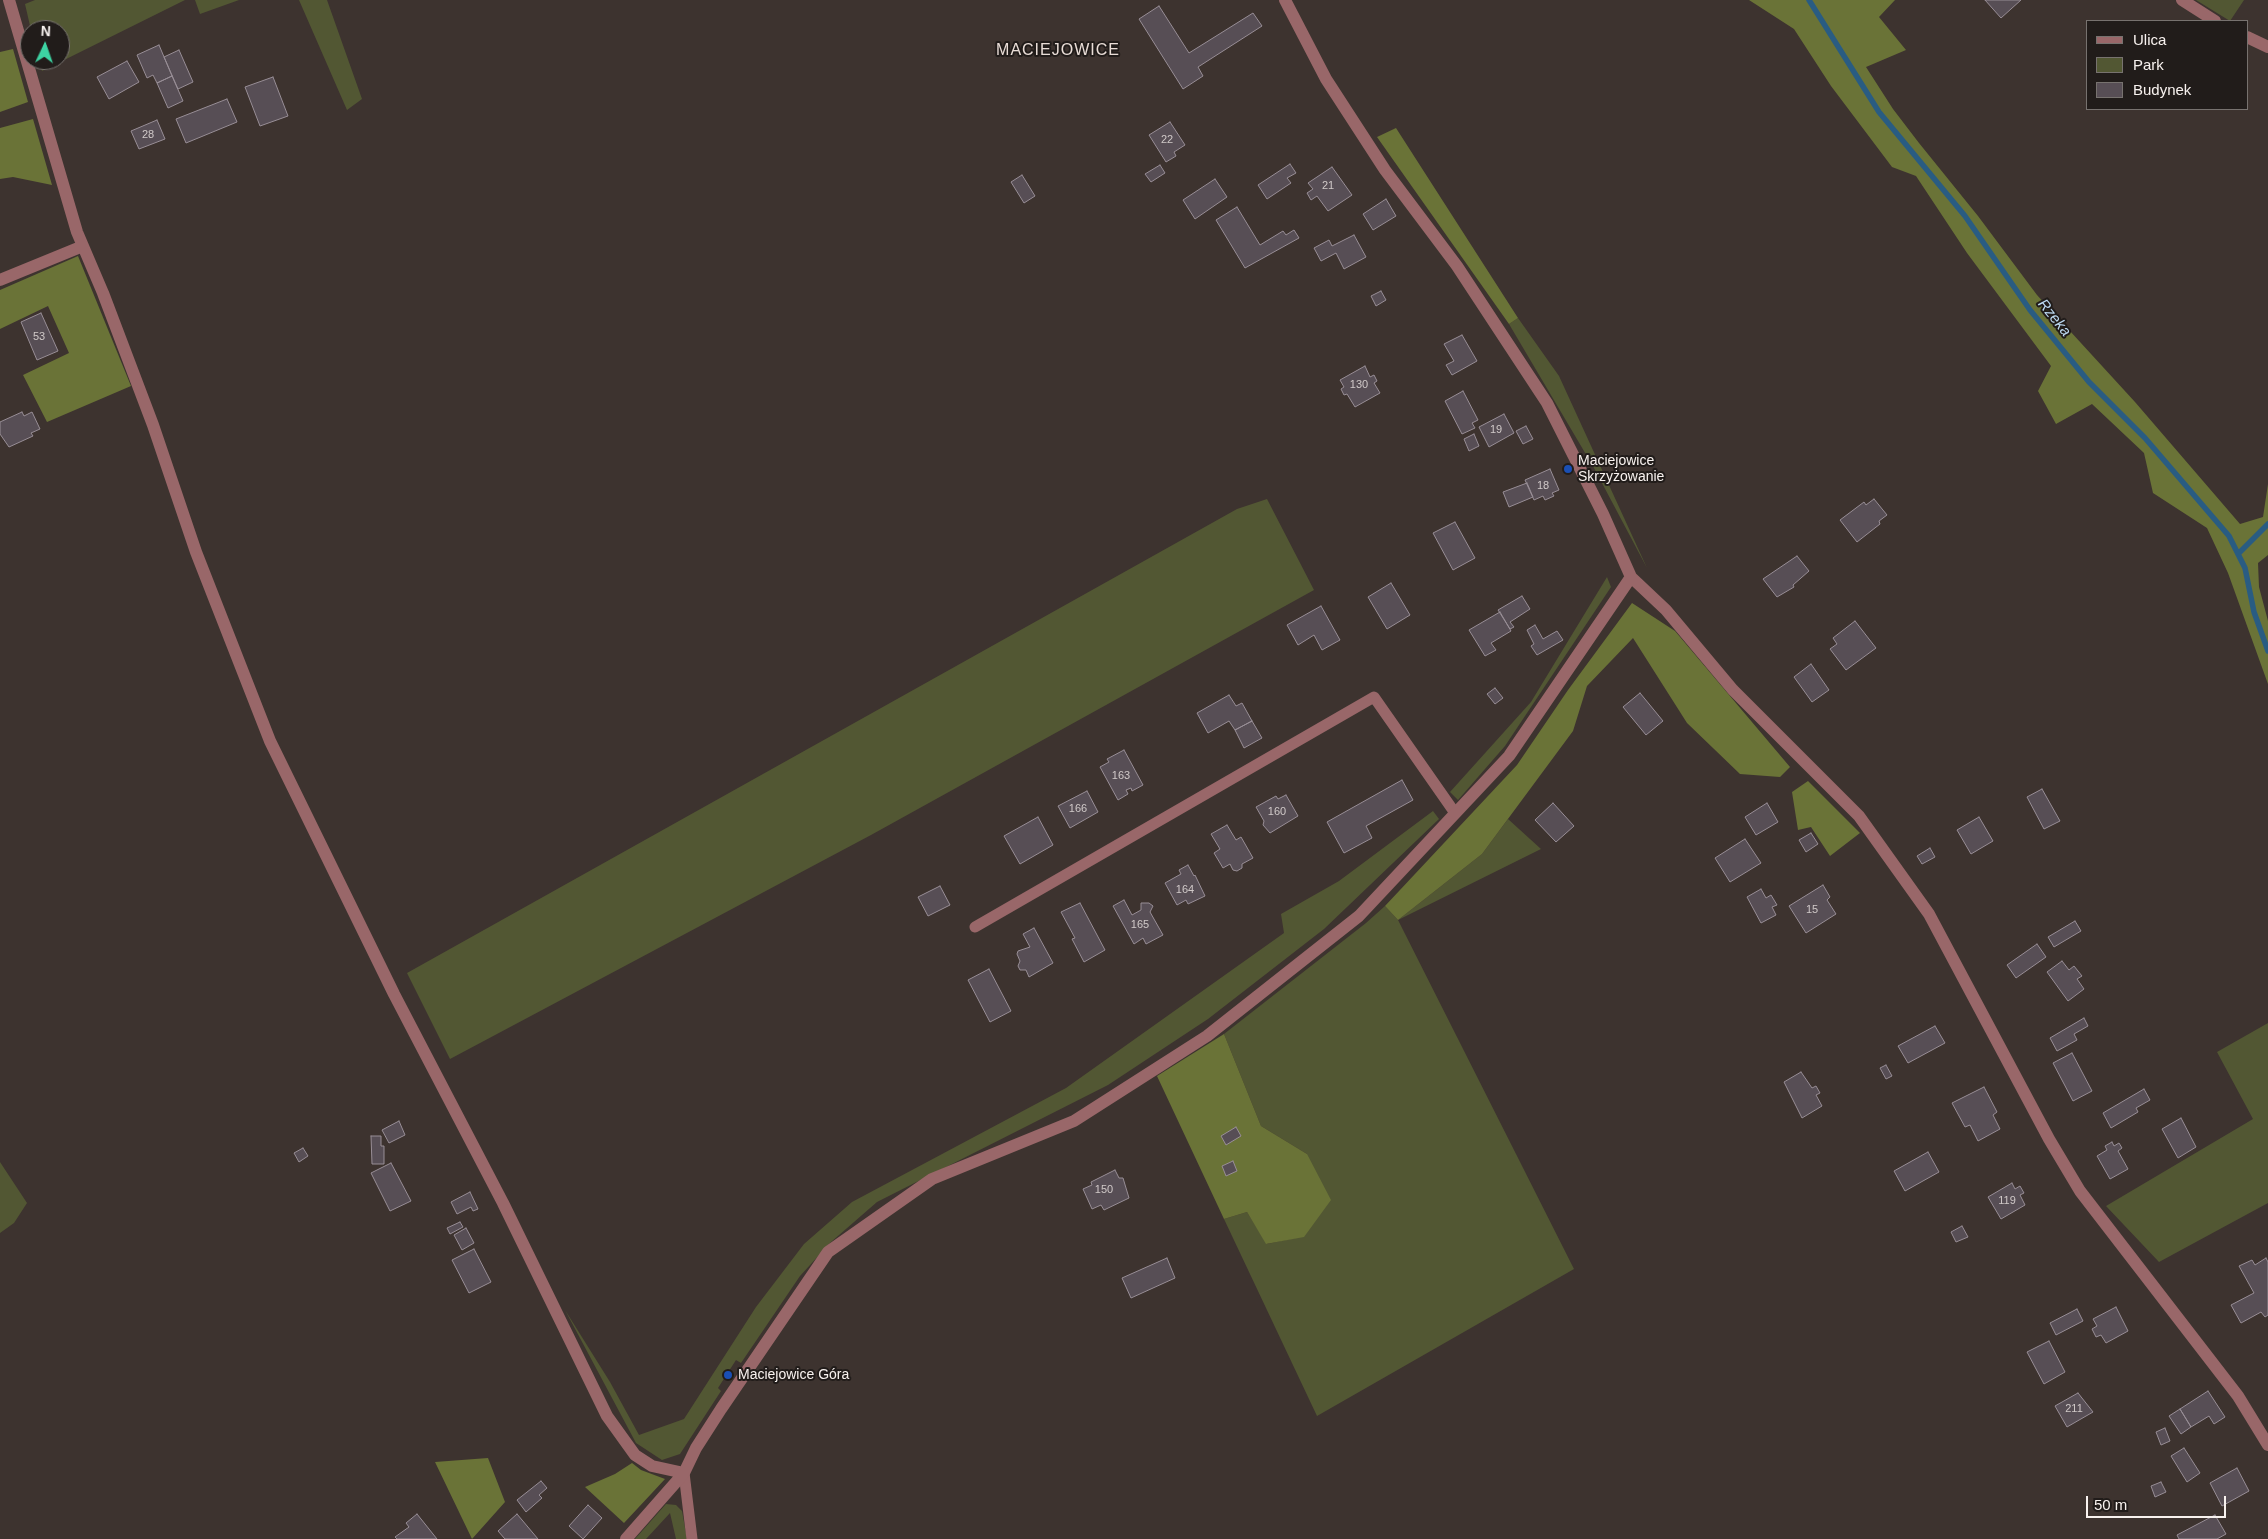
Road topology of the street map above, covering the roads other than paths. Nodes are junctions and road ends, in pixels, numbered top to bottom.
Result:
1 (9, 0) edge
2 (1285, 0) edge
3 (2182, 0) edge
4 (2213, 20) edge
5 (2248, 37) edge
6 (2268, 47) edge
7 (83, 246) junction
8 (0, 280) edge
9 (1631, 576) junction
10 (1455, 812) junction
11 (975, 927) dead end
12 (2268, 1445) edge
13 (684, 1473) junction
14 (626, 1539) edge
15 (692, 1539) edge

1 - 7 street
2 - 9 street
3 - 4 street
5 - 6 street
7 - 8 street
7 - 13 street
9 - 10 street
9 - 12 street
10 - 11 lane
10 - 13 street
13 - 14 street
13 - 15 lane

